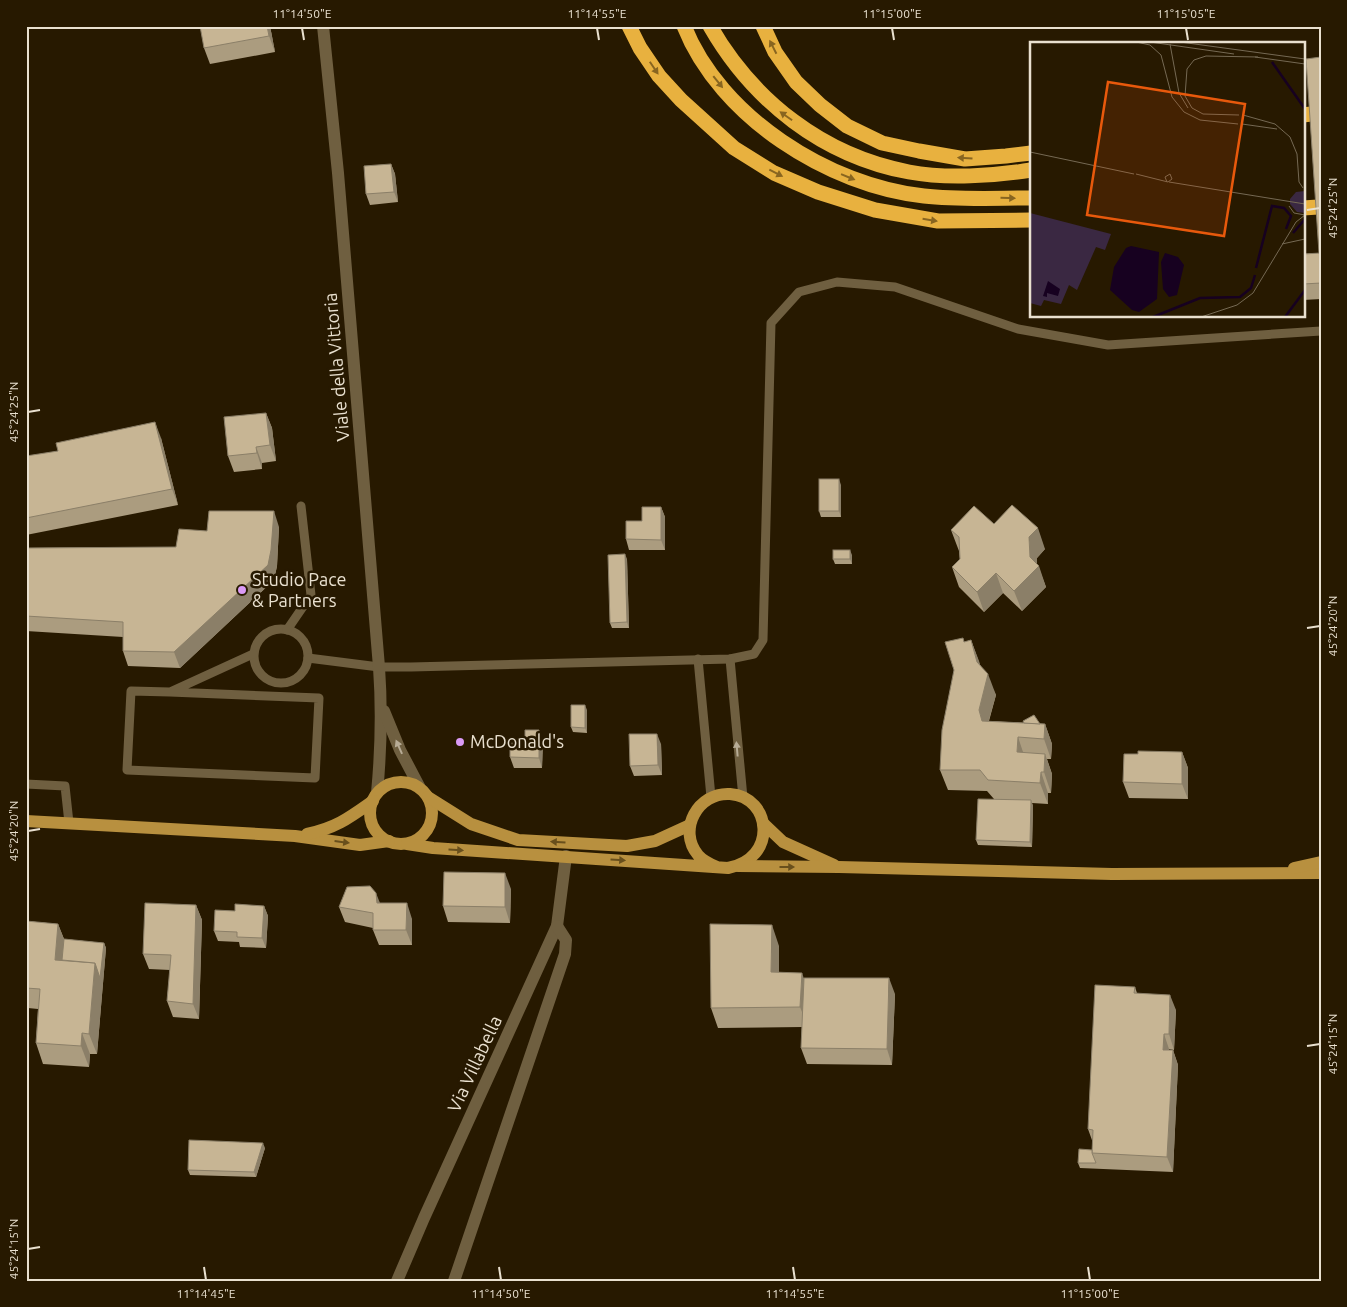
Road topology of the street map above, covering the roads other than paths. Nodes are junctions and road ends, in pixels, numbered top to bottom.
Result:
1 (323, 26) edge
2 (629, 26) edge
3 (684, 26) edge
4 (710, 26) edge
5 (763, 26) edge
6 (1030, 153) edge
7 (1030, 170) edge
8 (1030, 198) edge
9 (1030, 220) edge
10 (1321, 332) edge
11 (301, 506) dead end
12 (287, 630) junction
13 (253, 654) junction
14 (308, 658) junction
15 (698, 659) junction
16 (730, 659) junction
17 (379, 667) junction
18 (292, 680) junction
19 (170, 692) junction
20 (291, 697) junction
21 (382, 705) junction
22 (26, 784) edge
23 (424, 792) junction
24 (375, 797) junction
25 (711, 797) junction
26 (743, 798) junction
27 (26, 821) edge
28 (69, 823) junction
29 (763, 823) junction
30 (690, 825) junction
31 (295, 836) junction
32 (388, 841) junction
33 (407, 844) junction
34 (566, 856) junction
35 (1321, 862) edge
36 (738, 866) junction
37 (717, 867) junction
38 (839, 867) junction
39 (1321, 873) edge
40 (1267, 874) junction
41 (1321, 880) edge
42 (557, 926) junction
43 (397, 1281) edge
44 (454, 1281) edge

1 - 17 street, Viale della Vittoria
2 -> 9 highway
3 -> 8 highway
7 -> 4 highway
6 -> 5 highway
10 - 16 lane
11 - 12 lane
12 - 13 lane
12 - 14 lane
13 - 18 lane
13 - 19 lane
14 - 17 lane
14 - 18 lane
15 - 16 lane
15 - 17 lane
15 - 25 lane
26 -> 16 lane
17 - 21 street, Viale della Vittoria
18 - 20 lane
19 - 20 lane
19 - 20 lane
23 -> 21 street, Viale della Vittoria
21 - 24 street, Viale della Vittoria
22 - 28 lane
23 - 24 main road
30 -> 23 main road
23 - 33 main road
24 - 31 main road
24 - 32 main road
25 - 26 main road
25 - 30 main road
26 - 29 main road
27 - 28 main road
28 - 31 main road
29 - 36 main road
29 - 38 main road
30 - 37 main road
31 -> 32 main road
32 - 33 main road
33 -> 34 main road
34 -> 37 main road
34 - 42 street, Via Villabella
35 - 40 main road
36 - 37 main road
36 -> 38 main road
38 - 40 main road
39 - 40 main road
40 - 41 main road
42 - 43 street, Via Villabella
42 - 44 street

